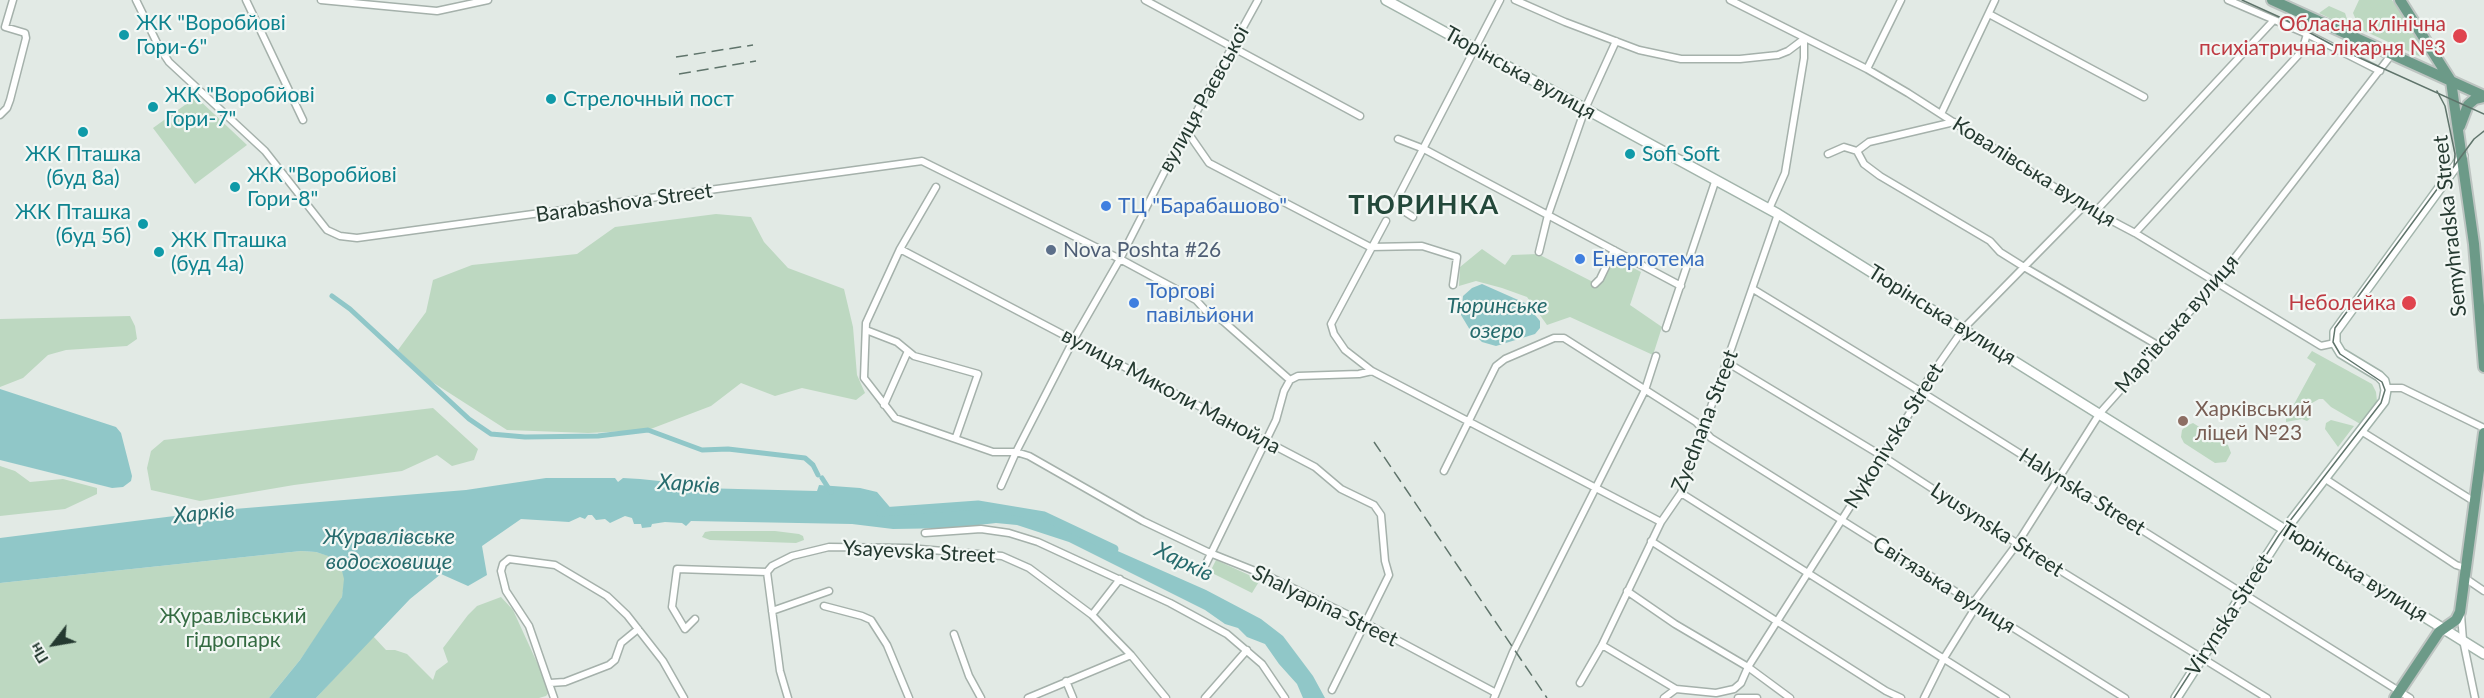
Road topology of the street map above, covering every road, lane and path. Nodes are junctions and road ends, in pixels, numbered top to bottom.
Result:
1 (13, 0) edge
2 (136, 0) edge
3 (246, 0) edge
4 (321, 0) edge
5 (488, 0) edge
6 (1145, 0) edge
7 (1258, 0) edge
8 (1386, 0) edge
9 (1500, 0) edge
10 (1515, 0) edge
11 (1730, 0) edge
12 (1901, 0) edge
13 (1995, 0) edge
14 (2228, 0) edge
15 (2272, 0) edge
16 (2400, 0) edge
17 (1989, 14) junction
18 (2273, 21) junction
19 (2307, 34) junction
20 (1804, 39) junction
21 (1616, 41) junction
22 (2429, 47) junction
23 (1233, 48) junction
24 (1475, 48) junction
25 (2393, 53) junction
26 (2417, 64) junction
27 (1867, 69) junction
28 (2380, 71) junction
29 (2451, 81) junction
30 (2484, 97) edge
31 (2144, 98) dead end
32 (1585, 109) junction
33 (1941, 114) junction
34 (0, 115) edge
35 (1360, 116) dead end
36 (303, 120) dead end
37 (1955, 122) junction
38 (2459, 129) junction
39 (1186, 130) junction
40 (1398, 138) dead end
41 (1424, 149) junction
42 (1857, 151) junction
43 (1828, 154) dead end
44 (2463, 156) junction
45 (1716, 179) junction
46 (936, 187) dead end
47 (2084, 206) junction
48 (1769, 209) junction
49 (2096, 212) junction
50 (1778, 214) junction
51 (1548, 215) junction
52 (1413, 217) dead end
53 (1386, 221) dead end
54 (2135, 233) junction
55 (1370, 247) junction
56 (900, 249) junction
57 (1614, 250) junction
58 (1539, 252) dead end
59 (1120, 259) junction
60 (2024, 267) junction
61 (2216, 282) junction
62 (1595, 284) dead end
63 (1453, 285) dead end
64 (1681, 286) junction
65 (1754, 289) junction
66 (1666, 328) dead end
67 (1964, 328) junction
68 (866, 330) junction
69 (1074, 339) junction
70 (2335, 343) junction
71 (2159, 346) junction
72 (908, 351) junction
73 (1656, 356) dead end
74 (1728, 363) junction
75 (2484, 367) edge
76 (1372, 370) junction
77 (1290, 380) junction
78 (2386, 388) junction
79 (1645, 390) junction
80 (1920, 391) junction
81 (884, 405) junction
82 (2100, 413) junction
83 (1469, 420) junction
84 (2484, 428) edge
85 (1704, 431) junction
86 (2361, 431) junction
87 (2484, 433) edge
88 (956, 437) junction
89 (1265, 441) junction
90 (1016, 453) junction
91 (1882, 456) junction
92 (2482, 457) edge
93 (1444, 471) dead end
94 (2325, 478) junction
95 (2060, 479) junction
96 (1001, 486) dead end
97 (1597, 489) junction
98 (1681, 493) junction
99 (2475, 502) junction
100 (1840, 521) junction
101 (1661, 522) junction
102 (2286, 529) junction
103 (926, 533) dead end
104 (1651, 541) junction
105 (2017, 544) junction
106 (1210, 553) junction
107 (767, 572) junction
108 (1202, 572) dead end
109 (1809, 572) junction
110 (2465, 573) junction
111 (1120, 579) junction
112 (829, 591) dead end
113 (1627, 591) junction
114 (2484, 591) edge
115 (2243, 592) junction
116 (1975, 604) junction
117 (824, 606) dead end
118 (772, 610) junction
119 (2460, 612) junction
120 (1092, 615) junction
121 (695, 619) dead end
122 (1778, 621) junction
123 (1365, 623) junction
124 (638, 629) junction
125 (2444, 629) junction
126 (954, 634) dead end
127 (2463, 640) junction
128 (1602, 645) junction
129 (1247, 650) junction
130 (2484, 654) edge
131 (1131, 655) junction
132 (2201, 657) junction
133 (1944, 658) junction
134 (1748, 667) junction
135 (1066, 681) junction
136 (1580, 682) dead end
137 (550, 683) junction
138 (1332, 690) dead end
139 (1667, 692) edge
140 (2397, 695) edge
141 (1495, 696) edge
142 (554, 698) edge
143 (684, 698) edge
144 (788, 698) edge
145 (909, 698) edge
146 (981, 698) edge
147 (1028, 698) edge
148 (1073, 698) edge
149 (1166, 698) edge
150 (1204, 698) edge
151 (1285, 698) edge
152 (1738, 698) edge
153 (1757, 698) edge
154 (1790, 698) edge
155 (1901, 698) edge
156 (1924, 698) edge
157 (2006, 698) edge
158 (2125, 698) edge
159 (2176, 698) edge
160 (2267, 698) edge
161 (2410, 698) edge
162 (2475, 698) edge

1 - 34 street
2 - 59 street, Barabashova Street
3 - 36 street
4 - 5 street
6 - 23 street
7 - 23 street, вулиця Раєвської
8 - 24 main road, Тюрінська вулиця
9 - 24 street
10 - 21 street
11 - 20 street, Ковалівська вулиця
12 - 27 street
13 - 17 street
14 - 18 street
15 - 25 main road
16 - 22 main road
17 - 31 street
17 - 33 street
18 - 19 street
18 - 49 street
19 - 28 street
19 - 54 street
20 - 21 street
20 - 27 street, Ковалівська вулиця
20 - 48 street
21 - 32 street
22 - 26 main road
22 - 29 main road
23 - 35 street
23 - 39 street, вулиця Раєвської
24 - 32 main road, Тюрінська вулиця
24 - 41 street
25 - 26 main road
25 - 28 street, Мар'ївська вулиця
26 - 29 main road
27 - 33 street, Ковалівська вулиця
28 - 61 street, Мар'ївська вулиця
29 - 30 main road
29 - 38 main road, Semyhradska Street
30 - 38 main road
32 - 45 main road, Тюрінська вулиця
32 - 51 street
33 - 37 street, Ковалівська вулиця
37 - 42 street
37 - 47 street, Ковалівська вулиця
38 - 44 main road, Semyhradska Street
39 - 55 street
39 - 59 street, вулиця Раєвської
40 - 41 street
41 - 51 street
41 - 52 street
42 - 43 street
42 - 60 street
44 - 70 main road
44 - 75 main road, Semyhradska Street
45 - 48 main road, Тюрінська вулиця
45 - 64 street
46 - 56 street
47 - 49 street, Ковалівська вулиця
47 - 60 street, Nykonivska Street
48 - 50 main road, Тюрінська вулиця
49 - 54 street, Ковалівська вулиця
50 - 65 street, Zyednana Street
50 - 67 main road, Тюрінська вулиця
51 - 57 street
51 - 58 street
53 - 55 street
54 - 61 street, Ковалівська вулиця
55 - 63 street
55 - 76 street
56 - 68 street
56 - 69 street, вулиця Миколи Манойла
57 - 62 street
57 - 64 street
59 - 69 street, вулиця Раєвської
59 - 77 street
60 - 67 street, Nykonivska Street
60 - 71 street
61 - 70 street, Ковалівська вулиця
61 - 71 street, Мар'ївська вулиця
64 - 66 street
65 - 74 street, Zyednana Street
65 - 80 street, Halynska Street
67 - 80 street, Nykonivska Street
67 - 82 main road, Тюрінська вулиця
68 - 72 street
68 - 81 street
69 - 89 street, вулиця Миколи Манойла
69 - 90 street, вулиця Раєвської
70 - 78 main road
71 - 82 street, Мар'ївська вулиця
72 - 81 street
72 - 88 street
73 - 79 street
74 - 85 street, Zyednana Street
74 - 91 street, Lyusynska Street
76 - 77 street
76 - 83 street
77 - 89 street
78 - 84 street
78 - 86 main road, Virynska Street
79 - 83 street, Світязька вулиця
79 - 85 street, Світязька вулиця
79 - 97 street
80 - 91 street, Nykonivska Street
80 - 95 street, Halynska Street
81 - 88 street, Shalyapina Street
82 - 95 street, Мар'ївська вулиця
82 - 102 main road, Тюрінська вулиця
83 - 93 street
83 - 97 street
85 - 98 street, Zyednana Street
85 - 100 street, Світязька вулиця
86 - 94 main road, Virynska Street
86 - 99 street
87 - 92 main road
88 - 90 street, Shalyapina Street
89 - 106 street
89 - 123 street, вулиця Миколи Манойла
90 - 96 street, вулиця Раєвської
90 - 106 street, Shalyapina Street
91 - 100 street, Nykonivska Street
91 - 105 street, Lyusynska Street
92 - 99 main road
94 - 102 main road, Virynska Street
94 - 110 street
95 - 105 street, Мар'ївська вулиця
95 - 115 street, Halynska Street
97 - 101 street
97 - 141 street
98 - 101 street, Zyednana Street
98 - 109 street
99 - 110 main road
100 - 109 street, Nykonivska Street
100 - 116 street, Світязька вулиця
101 - 104 street, Zyednana Street
102 - 115 main road, Virynska Street
102 - 125 main road, Тюрінська вулиця
103 - 111 street
104 - 113 street, Zyednana Street
104 - 122 street
105 - 116 street, Мар'ївська вулиця
105 - 132 street, Lyusynska Street
106 - 108 street
106 - 123 street, Shalyapina Street
107 - 118 street
107 - 120 street, Ysayevska Street
107 - 121 street
109 - 122 street, Nykonivska Street
109 - 133 street
110 - 114 street
110 - 119 main road
111 - 120 street
111 - 129 street
112 - 118 street
113 - 128 street, Zyednana Street
113 - 134 street
115 - 132 main road, Virynska Street
115 - 140 street, Halynska Street
116 - 133 street, Мар'ївська вулиця
116 - 158 street, Світязька вулиця
117 - 145 street
118 - 144 street
119 - 125 main road
119 - 127 street
120 - 131 street, Ysayevska Street
122 - 134 street, Nykonivska Street
122 - 155 street
123 - 138 street
123 - 141 street, Shalyapina Street
124 - 137 street
124 - 137 street
124 - 143 street
125 - 127 main road, Тюрінська вулиця
125 - 140 main road
126 - 146 street
127 - 130 main road, Тюрінська вулиця
127 - 162 street
128 - 136 street, Zyednana Street
128 - 139 street
129 - 150 street
129 - 151 street
131 - 135 street
131 - 149 street, Ysayevska Street
132 - 159 main road, Virynska Street
132 - 160 street, Lyusynska Street
133 - 156 street, Мар'ївська вулиця
133 - 157 street
134 - 139 street, Nykonivska Street
134 - 154 street
135 - 147 street
135 - 148 street
137 - 142 street
140 - 161 street, Halynska Street
152 - 153 street

